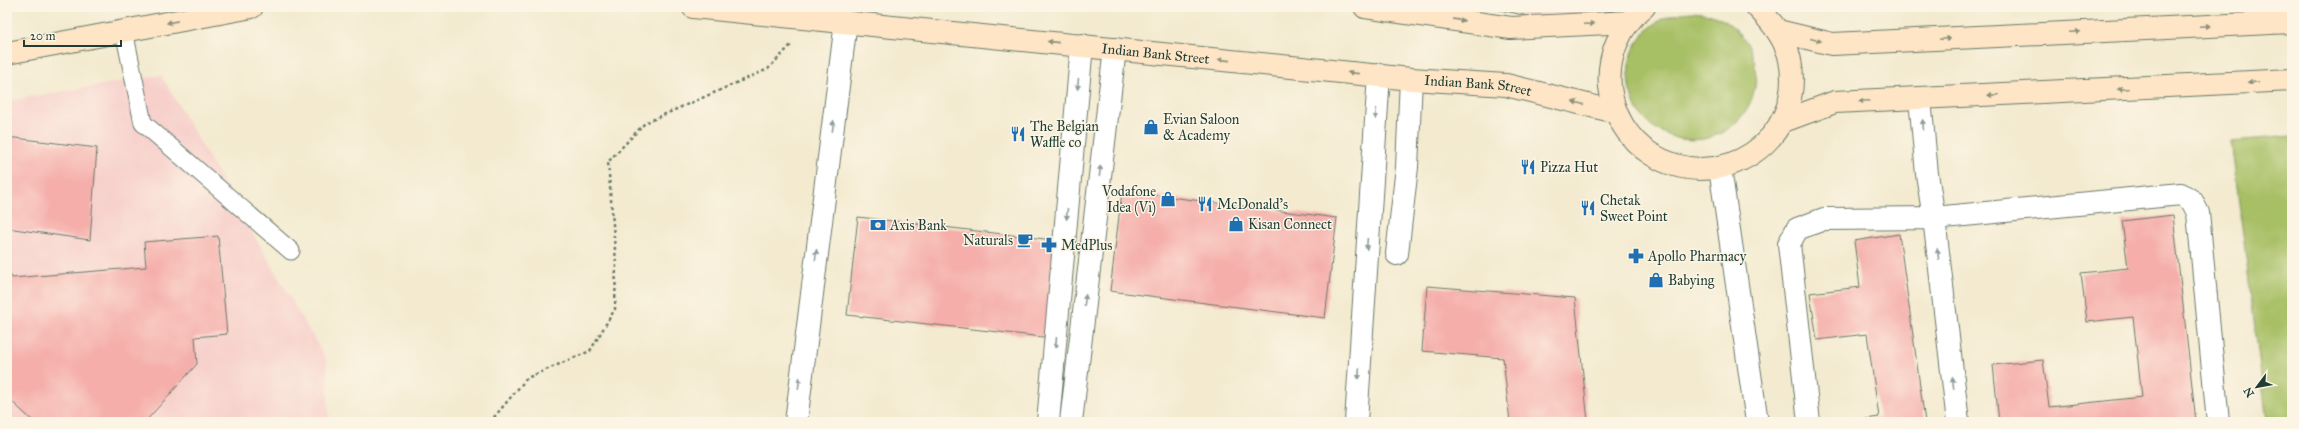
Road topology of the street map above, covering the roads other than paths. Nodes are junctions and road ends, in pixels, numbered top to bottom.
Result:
1 (252, 7) edge
2 (693, 7) edge
3 (1365, 7) edge
4 (1644, 7) edge
5 (1757, 7) edge
6 (846, 22) junction
7 (1629, 22) junction
8 (2292, 22) edge
9 (124, 31) junction
10 (1778, 31) junction
11 (1082, 45) junction
12 (1115, 49) junction
13 (7, 53) edge
14 (1379, 75) junction
15 (1411, 79) junction
16 (2292, 80) edge
17 (1920, 99) junction
18 (1616, 112) junction
19 (1781, 122) junction
20 (1720, 168) junction
21 (1934, 218) junction
22 (291, 251) dead end
23 (1397, 254) dead end
24 (796, 422) edge
25 (1048, 422) edge
26 (1071, 422) edge
27 (1356, 422) edge
28 (1757, 422) edge
29 (1809, 422) edge
30 (1958, 422) edge
31 (2218, 422) edge

1 -> 9 street
2 - 6 street, Indian Bank Street
3 -> 7 street
4 - 7 street
5 - 10 street
11 -> 6 street, Indian Bank Street
24 -> 6 street
7 - 18 street
10 -> 8 street
9 - 13 street
9 - 22 lane
10 - 19 street
11 - 12 street, Indian Bank Street
11 -> 25 street
14 -> 12 street, Indian Bank Street
26 -> 12 street
14 - 15 street, Indian Bank Street
14 -> 27 street
18 -> 15 street, Indian Bank Street
15 - 23 street
16 -> 17 street
17 -> 19 street
21 -> 17 street
18 - 20 street
19 - 20 street
20 - 28 street
21 - 29 street
30 -> 21 street
21 - 31 street

